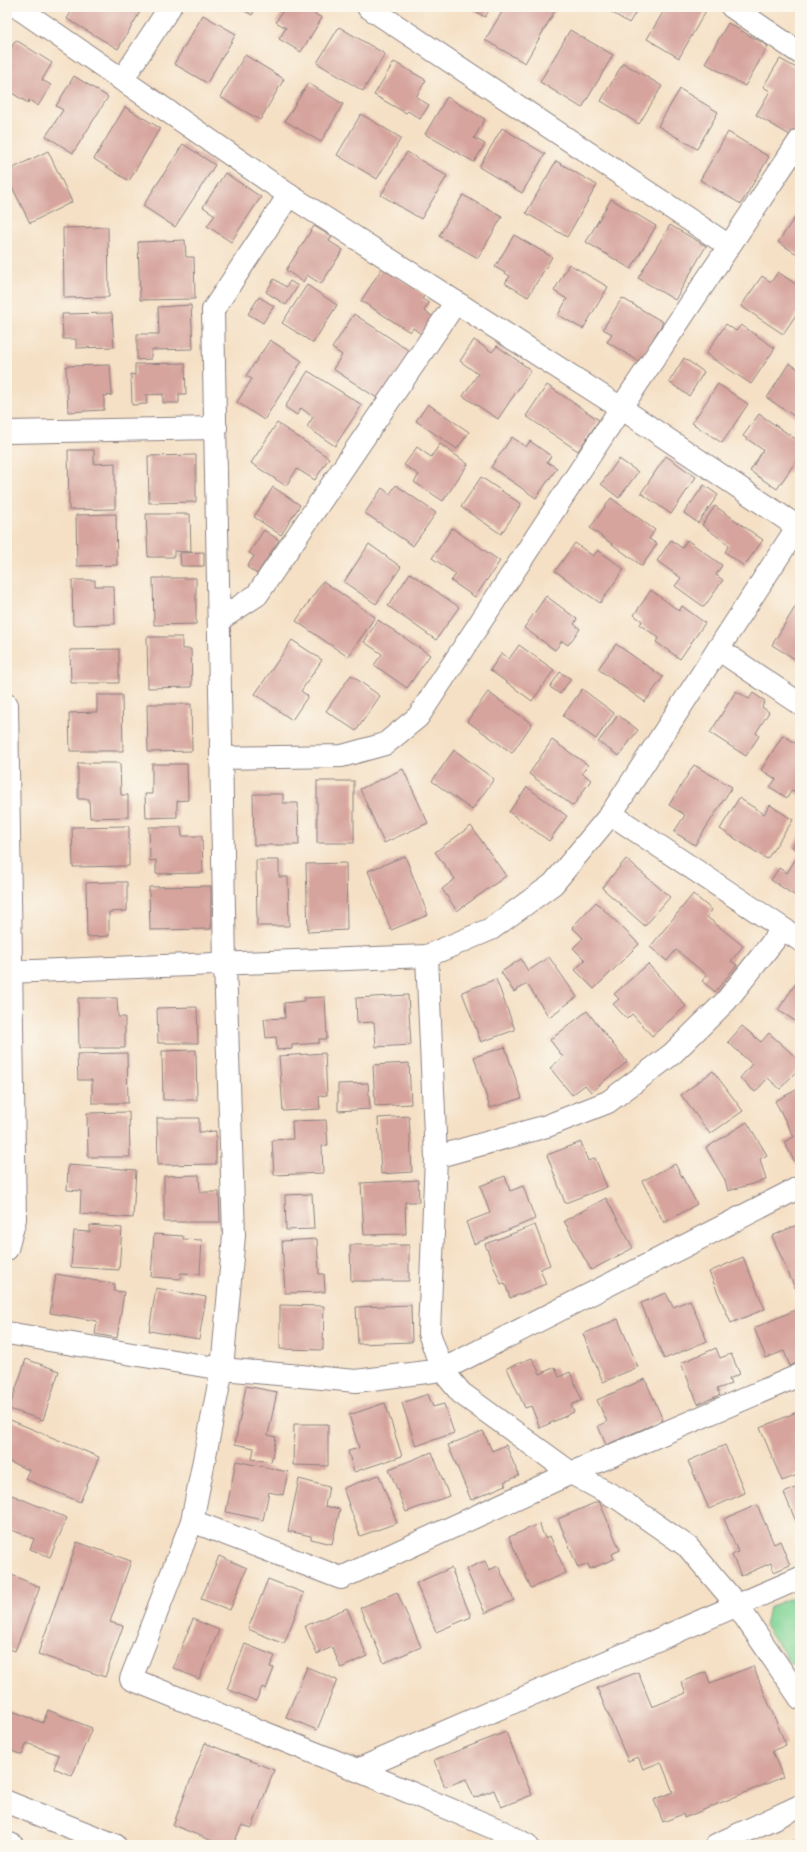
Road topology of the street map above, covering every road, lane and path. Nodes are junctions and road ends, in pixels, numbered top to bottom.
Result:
1 (17, 7) edge
2 (170, 7) edge
3 (368, 7) edge
4 (732, 7) edge
5 (800, 53) edge
6 (122, 80) junction
7 (800, 140) edge
8 (289, 195) junction
9 (729, 246) junction
10 (456, 302) junction
11 (621, 408) junction
12 (216, 428) junction
13 (7, 432) edge
14 (799, 525) edge
15 (219, 620) junction
16 (718, 650) junction
17 (800, 704) edge
18 (7, 705) edge
19 (222, 758) junction
20 (611, 814) junction
21 (791, 935) edge
22 (426, 956) junction
23 (225, 964) junction
24 (9, 972) edge
25 (436, 1157) junction
26 (800, 1187) edge
27 (7, 1249) edge
28 (7, 1333) edge
29 (222, 1369) junction
30 (442, 1370) junction
31 (800, 1375) edge
32 (571, 1473) junction
33 (192, 1521) junction
34 (800, 1578) edge
35 (737, 1605) junction
36 (800, 1698) edge
37 (357, 1770) junction
38 (7, 1802) edge
39 (800, 1806) edge
40 (7, 1843) edge
41 (12, 1845) edge
42 (115, 1845) edge
43 (527, 1845) edge
44 (716, 1845) edge

1 - 6 street
2 - 6 street
3 - 9 street
4 - 5 street
6 - 8 street
7 - 9 street
8 - 10 street
8 - 12 street
9 - 11 street
10 - 11 street
10 - 15 street
11 - 14 street
11 - 19 street
12 - 13 street
12 - 15 street
14 - 16 street
15 - 19 street
16 - 17 street
16 - 20 street
18 - 24 street
19 - 23 street
20 - 21 street
20 - 22 street
21 - 25 street
22 - 23 street
22 - 25 street
23 - 24 street
23 - 29 street
24 - 27 street
25 - 30 street
26 - 30 street
28 - 29 street
29 - 30 street
29 - 33 street
30 - 32 street
31 - 32 street
32 - 33 street
32 - 35 street
33 - 37 street
34 - 35 street
35 - 36 street
35 - 37 street
37 - 43 street
38 - 42 street
39 - 44 street
40 - 41 street

